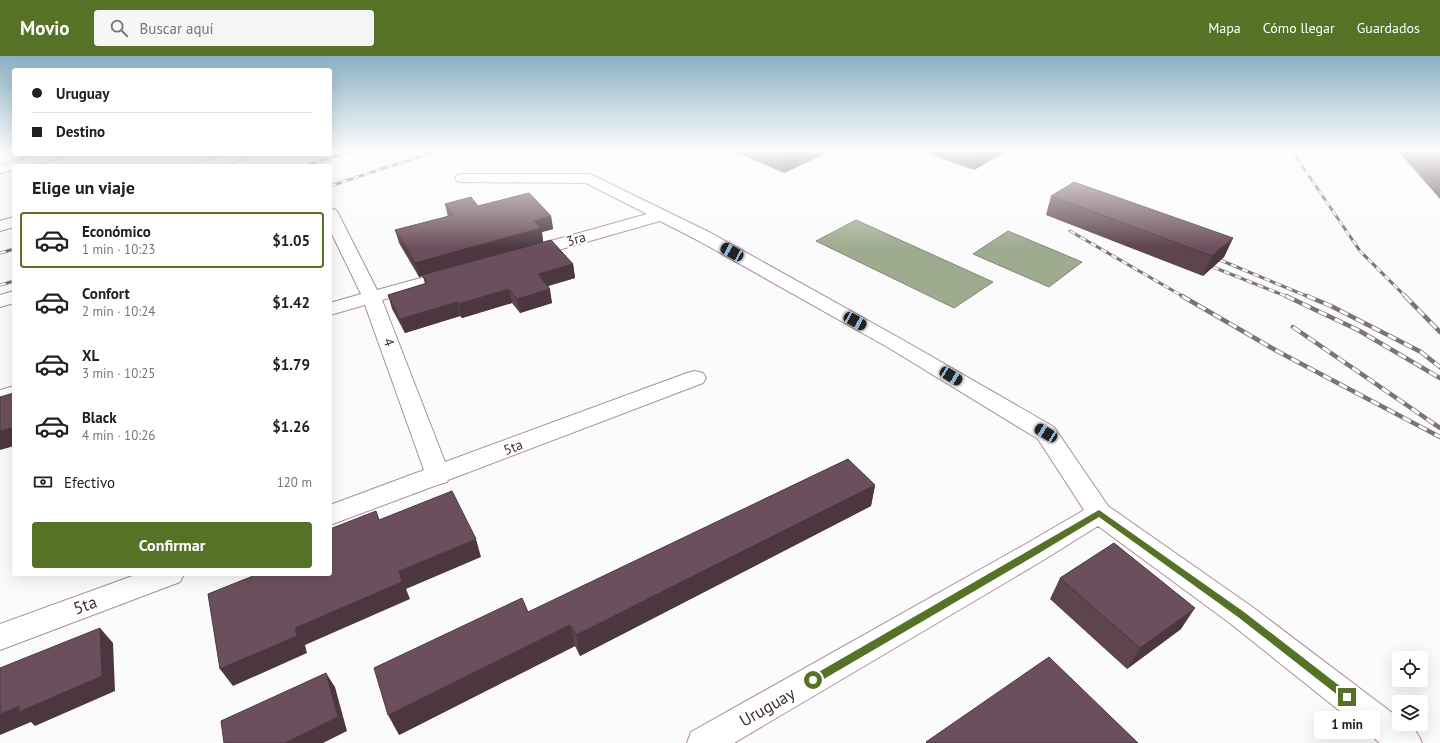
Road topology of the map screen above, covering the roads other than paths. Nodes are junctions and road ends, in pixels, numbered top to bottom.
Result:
1 (597, 183) edge
2 (660, 216) junction
3 (332, 217) edge
4 (12, 223) edge
5 (0, 226) edge
6 (516, 257) edge
7 (470, 270) edge
8 (12, 298) edge
9 (372, 298) junction
10 (0, 301) edge
11 (332, 308) edge
12 (695, 378) dead end
13 (12, 394) edge
14 (0, 397) edge
15 (438, 476) junction
16 (1099, 513) junction
17 (332, 514) edge
18 (165, 576) edge
19 (0, 637) edge
20 (703, 743) edge
21 (1406, 743) edge

1 - 2 street
2 - 6 street, 3ra
2 - 16 street
3 - 9 street, 4
4 - 5 street
7 - 9 street
8 - 10 street
9 - 11 street
9 - 15 street, 4
12 - 15 street, 5ta
13 - 14 street
15 - 17 street, 5ta
16 - 20 street, Uruguay
16 - 21 street
18 - 19 street, 5ta

